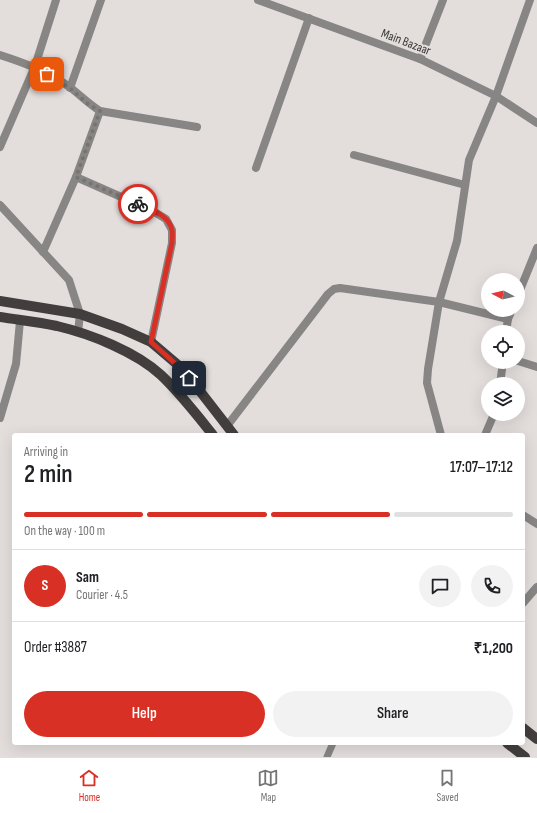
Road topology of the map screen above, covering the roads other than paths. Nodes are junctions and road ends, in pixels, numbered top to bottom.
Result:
1 (56, 0) edge
2 (101, 0) edge
3 (258, 0) edge
4 (443, 0) edge
5 (530, 0) edge
6 (309, 18) junction
7 (0, 55) edge
8 (420, 59) junction
9 (35, 66) junction
10 (70, 88) junction
11 (496, 96) junction
12 (100, 111) junction
13 (537, 123) edge
14 (197, 127) dead end
15 (0, 147) edge
16 (354, 155) dead end
17 (256, 168) dead end
18 (76, 177) junction
19 (465, 185) junction
20 (0, 205) edge
21 (537, 248) edge
22 (43, 252) junction
23 (534, 264) edge
24 (525, 281) edge
25 (0, 301) edge
26 (439, 302) junction
27 (80, 314) junction
28 (0, 317) edge
29 (508, 319) joint
30 (20, 321) junction
31 (507, 325) edge
32 (78, 332) junction
33 (151, 342) junction
34 (525, 363) edge
35 (537, 367) edge
36 (0, 418) edge
37 (491, 421) edge
38 (227, 426) junction
39 (211, 433) edge
40 (232, 433) edge
41 (441, 433) edge
42 (486, 433) edge
43 (525, 517) edge
44 (537, 524) edge
45 (537, 587) edge
46 (525, 601) edge
47 (525, 730) edge
48 (537, 739) edge
49 (332, 745) edge
50 (510, 745) edge
51 (327, 757) edge
52 (525, 757) edge

1 - 9 street
2 - 10 street
3 - 6 street, Main Bazaar
4 - 8 street
5 - 11 street
6 - 8 street, Main Bazaar
6 - 17 street
7 - 9 street
8 - 11 street, Main Bazaar
9 - 10 street
9 - 15 street
10 - 12 street
11 - 13 street, Main Bazaar
11 - 19 street
12 - 14 street
12 - 18 street
16 - 19 street
18 - 22 street
18 - 33 street
19 - 26 street
20 - 22 street
21 - 23 street
22 - 27 street
23 - 24 street
25 - 27 main road
26 - 29 street
26 - 38 street
26 - 41 street
27 - 32 street
27 - 33 main road
28 - 30 main road
29 - 31 street
30 - 32 main road
30 - 36 street
32 - 39 main road
33 - 38 main road
34 - 35 street
37 - 42 street
38 - 40 main road
43 - 44 street
45 - 46 street
47 - 48 main road
49 - 51 lane
50 - 52 main road

